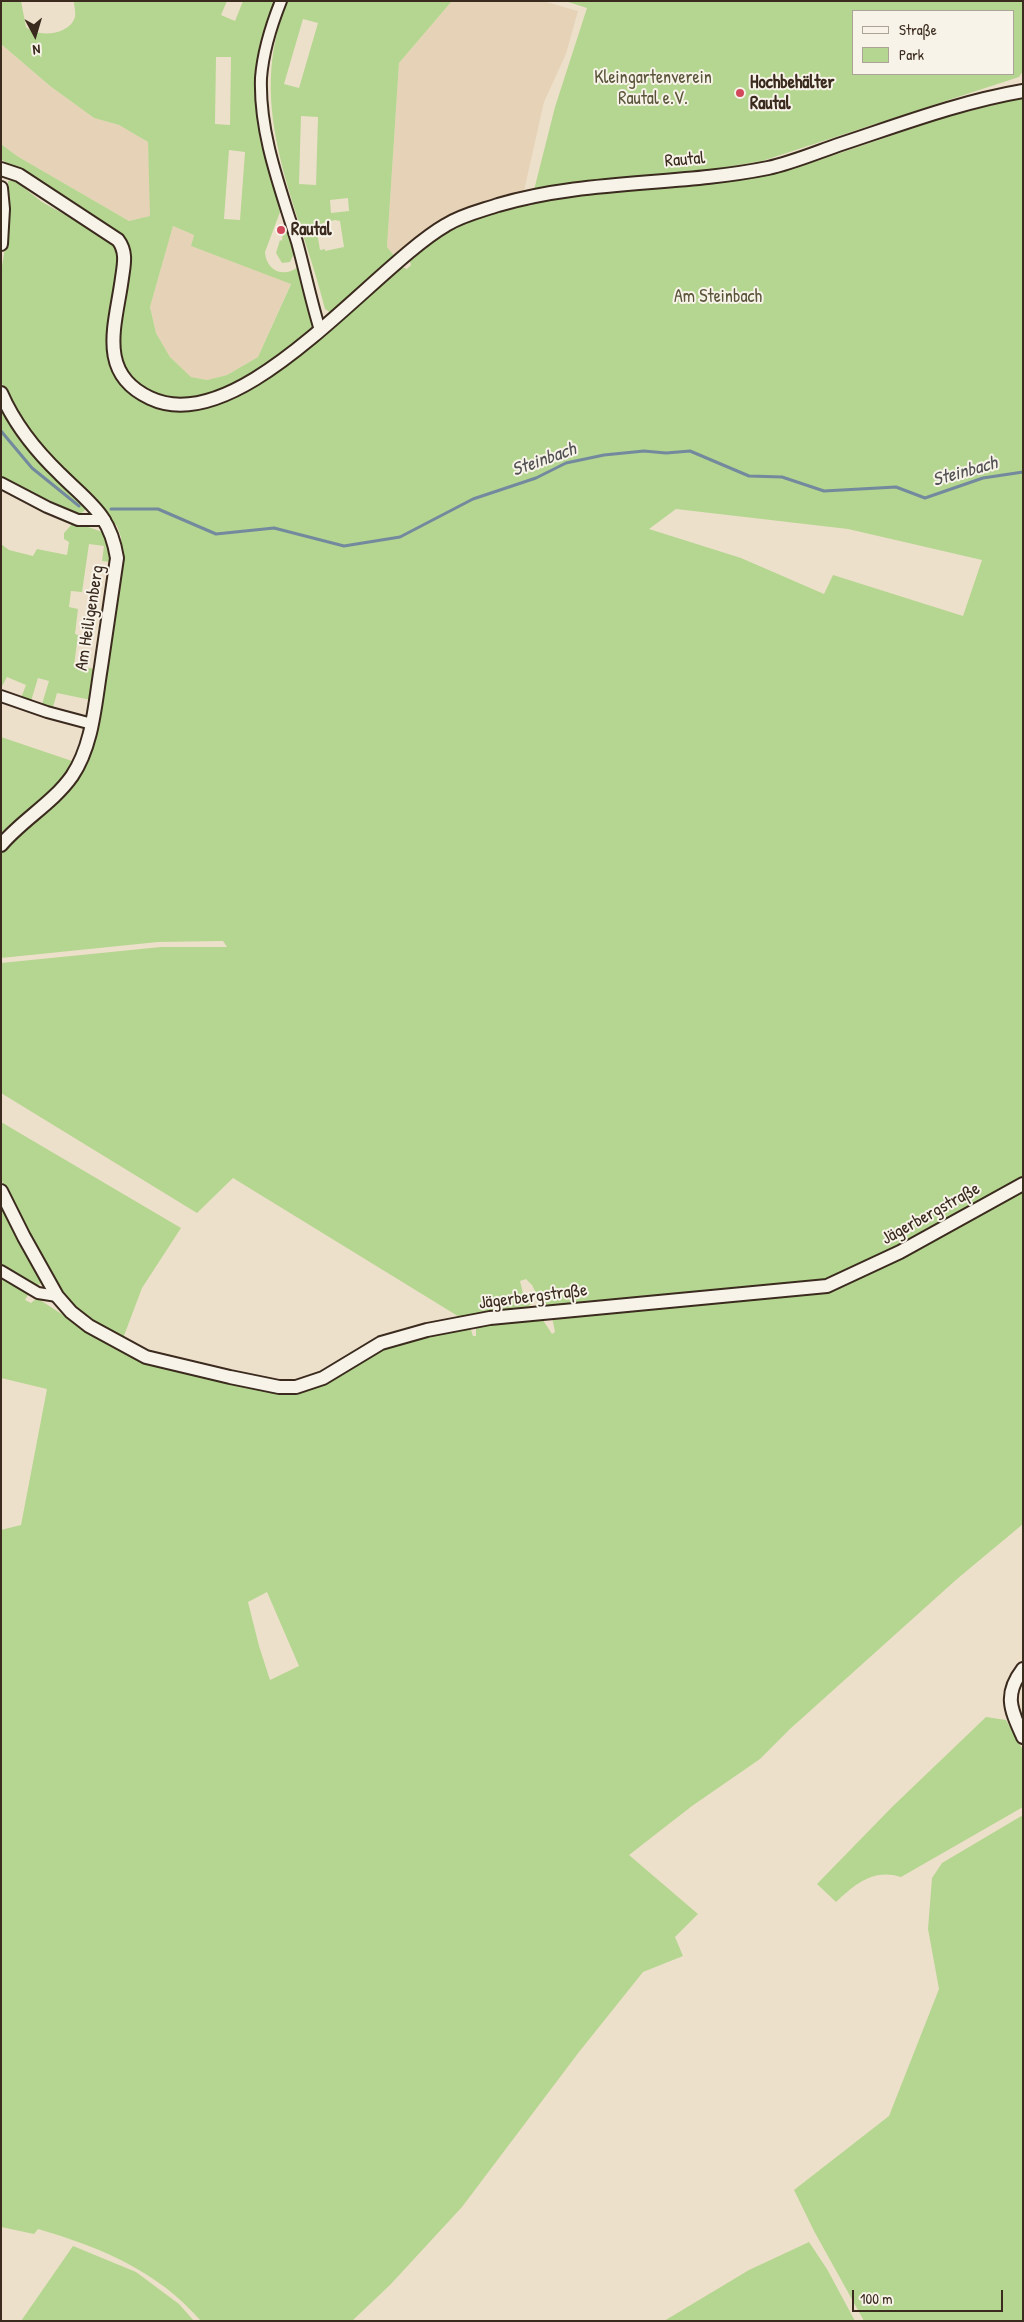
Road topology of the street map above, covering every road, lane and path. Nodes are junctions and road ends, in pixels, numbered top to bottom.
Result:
1 (281, 1) edge
2 (1023, 91) edge
3 (1, 169) edge
4 (1, 188) edge
5 (1, 244) edge
6 (320, 330) junction
7 (1, 393) edge
8 (1, 483) edge
9 (105, 520) junction
10 (1, 696) edge
11 (92, 724) junction
12 (1, 845) edge
13 (1023, 1184) edge
14 (1, 1191) edge
15 (1, 1271) edge
16 (57, 1296) junction
17 (1023, 1669) edge
18 (1023, 1737) edge

1 - 6 street
2 - 6 street, Rautal
3 - 6 street, Rautal
4 - 5 street
7 - 9 street, Am Heiligenberg
8 - 9 street
9 - 11 street, Am Heiligenberg
10 - 11 street
11 - 12 street, Am Heiligenberg
13 - 16 street, Jägerbergstraße
14 - 16 street, Jägerbergstraße
15 - 16 street
17 - 18 street

